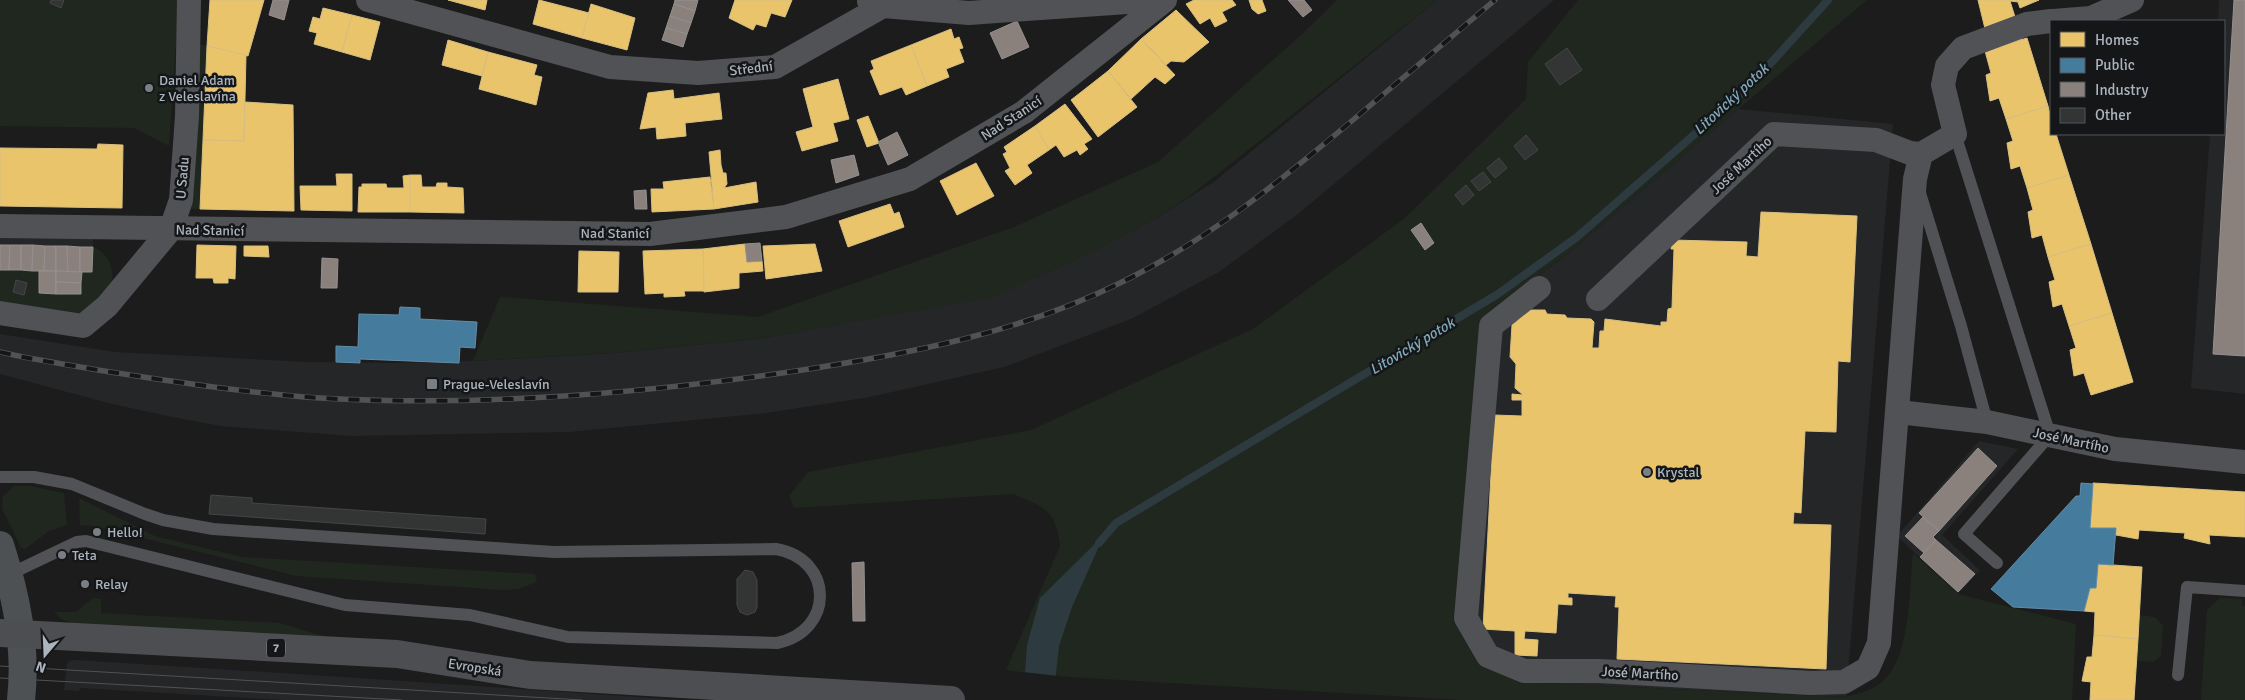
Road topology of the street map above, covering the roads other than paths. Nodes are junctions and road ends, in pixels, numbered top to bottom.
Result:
1 (189, 0) edge
2 (368, 0) edge
3 (1156, 0) edge
4 (1165, 0) edge
5 (2132, 0) edge
6 (874, 3) edge
7 (2065, 20) edge
8 (2050, 21) edge
9 (1955, 134) junction
10 (1921, 154) junction
11 (1915, 178) junction
12 (0, 226) edge
13 (171, 229) junction
14 (1539, 288) dead end
15 (1598, 299) dead end
16 (0, 313) edge
17 (1898, 412) junction
18 (1987, 422) junction
19 (2050, 436) junction
20 (2245, 462) edge
21 (0, 477) edge
22 (0, 545) edge
23 (1997, 563) dead end
24 (10, 574) junction
25 (2245, 591) edge
26 (11, 634) edge
27 (2178, 675) dead end
28 (21, 700) edge
29 (951, 700) edge

1 - 13 street, U Sadu
2 - 6 street, Střední
3 - 6 street, Střední
4 - 13 street, Nad Stanicí
5 - 7 street
8 - 9 street
9 - 10 street
9 - 19 lane
10 - 11 street, José Martího
10 - 15 street, José Martího
11 - 17 street, José Martího
11 - 18 lane
12 - 13 street, Nad Stanicí
13 - 16 street, U Sadu
14 - 17 street, José Martího
17 - 18 street, José Martího
18 - 19 street, José Martího
19 - 20 street, José Martího
19 - 23 lane
21 - 24 lane
22 - 24 street
24 - 26 street
25 - 27 lane
26 - 28 street
26 - 29 main road, Evropská / 7

